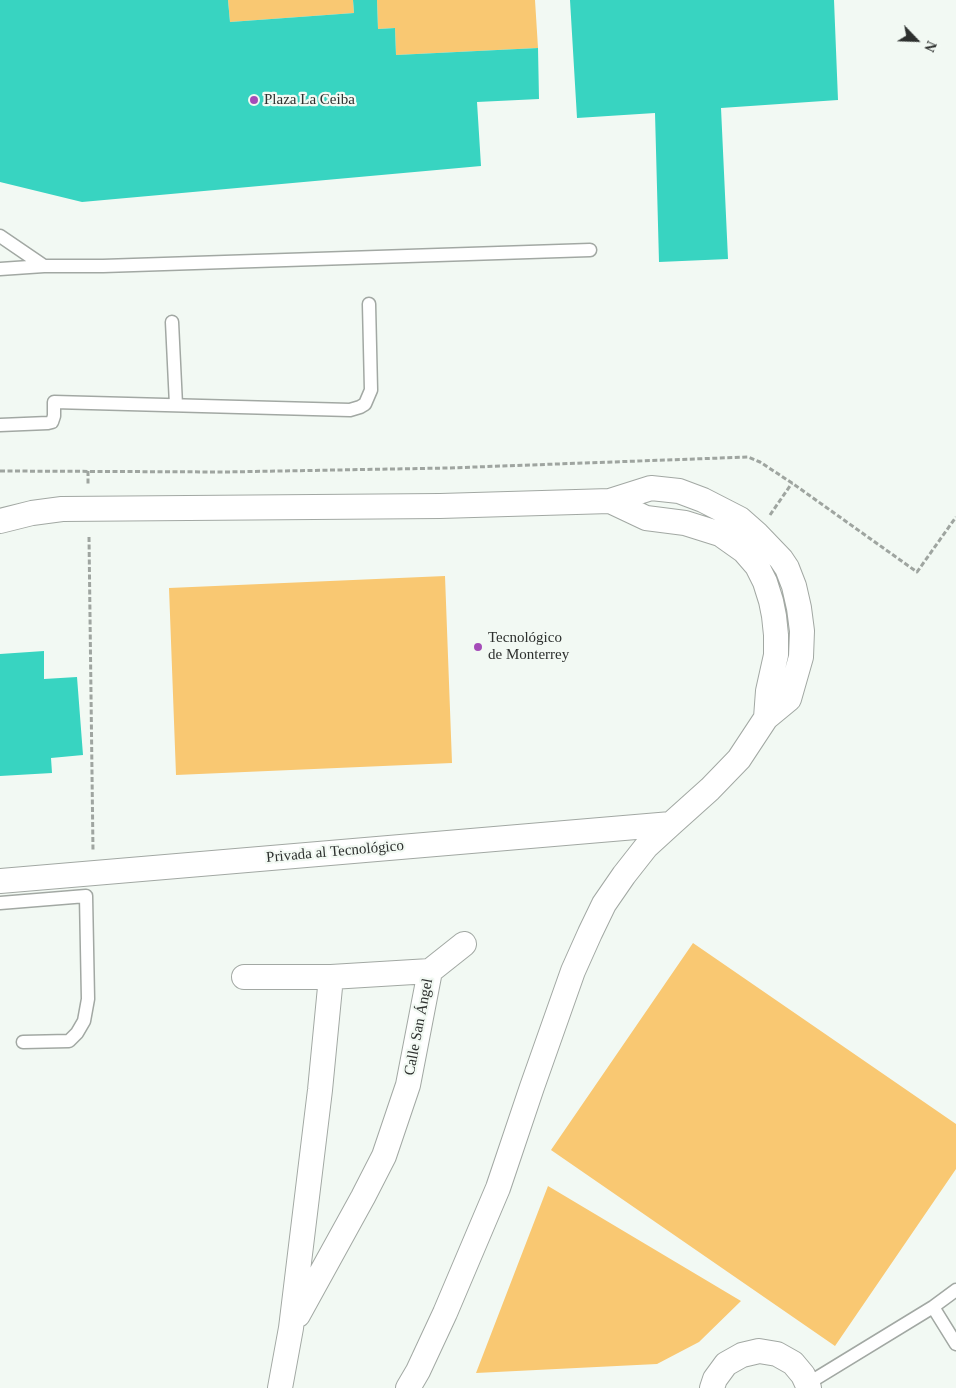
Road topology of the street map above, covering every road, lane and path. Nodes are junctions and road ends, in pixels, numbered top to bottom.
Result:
1 (0, 236) edge
2 (590, 250) dead end
3 (44, 266) junction
4 (0, 269) edge
5 (369, 304) dead end
6 (172, 322) dead end
7 (176, 405) junction
8 (0, 425) edge
9 (792, 483) dead end
10 (781, 498) dead end
11 (0, 521) edge
12 (89, 537) dead end
13 (671, 824) junction
14 (94, 873) junction
15 (0, 881) edge
16 (0, 903) edge
17 (464, 944) dead end
18 (430, 971) junction
19 (244, 977) dead end
20 (331, 977) junction
21 (23, 1042) dead end
22 (956, 1290) edge
23 (933, 1307) junction
24 (291, 1328) junction
25 (956, 1344) edge
26 (808, 1386) edge
27 (280, 1388) edge
28 (408, 1388) edge
29 (712, 1388) edge

1 - 3 lane
2 - 3 lane
3 - 4 lane
5 - 7 lane
6 - 7 lane
7 - 8 lane
9 - 10 path
11 - 13 street
12 - 14 path
13 - 14 street, Privada al Tecnológico
13 - 28 street
14 - 15 street, Privada al Tecnológico
16 - 21 lane
17 - 18 street
18 - 20 street, Calle San Ángel
18 - 24 street, Calle San Ángel
19 - 20 street
20 - 24 street, Calle San Ángel
22 - 23 lane
23 - 25 lane
23 - 26 lane
24 - 27 street, Calle San Ángel
26 - 29 street

